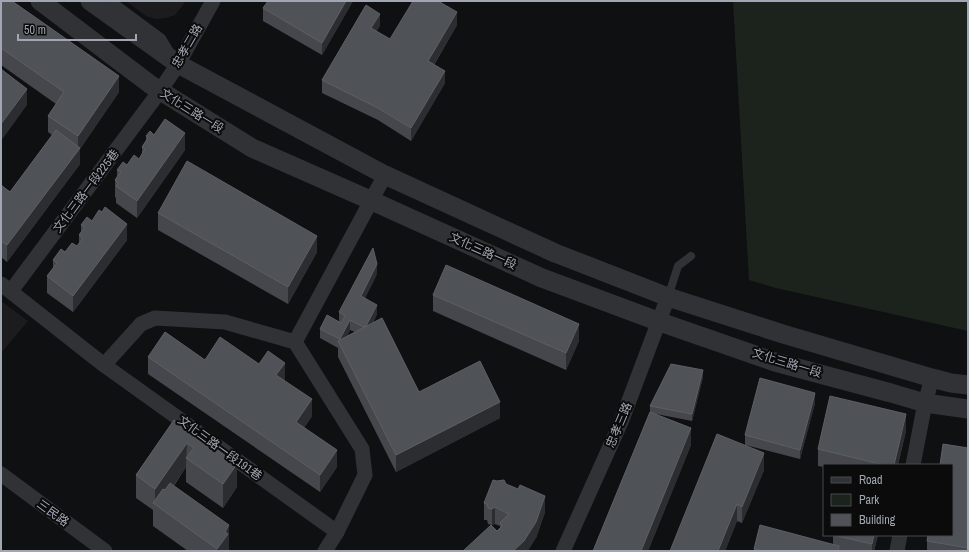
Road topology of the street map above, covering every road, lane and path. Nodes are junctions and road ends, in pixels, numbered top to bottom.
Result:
1 (40, 1) edge
2 (90, 1) edge
3 (112, 1) edge
4 (213, 1) edge
5 (178, 64) junction
6 (160, 91) junction
7 (384, 175) junction
8 (370, 200) junction
9 (691, 256) dead end
10 (6, 287) edge
11 (668, 297) junction
12 (660, 322) junction
13 (295, 342) junction
14 (104, 365) junction
15 (932, 378) junction
16 (968, 385) edge
17 (925, 403) junction
18 (968, 409) edge
19 (913, 464) edge
20 (1, 474) edge
21 (337, 532) junction
22 (900, 536) edge
23 (106, 551) edge
24 (325, 551) edge
25 (563, 551) edge
26 (897, 551) edge

1 - 6 street, 文化三路一段
2 - 5 street
3 - 5 lane
4 - 5 street, 忠孝二路
5 - 6 street, 忠孝二路
5 - 7 street
6 - 8 street, 文化三路一段
6 - 10 street, 文化三路一段225巷
7 - 8 street
7 - 11 street
8 - 12 street, 文化三路一段
8 - 13 street
9 - 11 lane
10 - 14 street, 文化三路一段191巷
11 - 12 street, 忠孝三路
11 - 15 street
12 - 17 street, 文化三路一段
12 - 25 street, 忠孝三路
13 - 14 street
13 - 21 street
14 - 21 street, 文化三路一段191巷
15 - 16 street
15 - 17 street
17 - 18 street, 文化三路一段
17 - 19 street
20 - 23 street, 三民路
21 - 24 street
22 - 26 street

